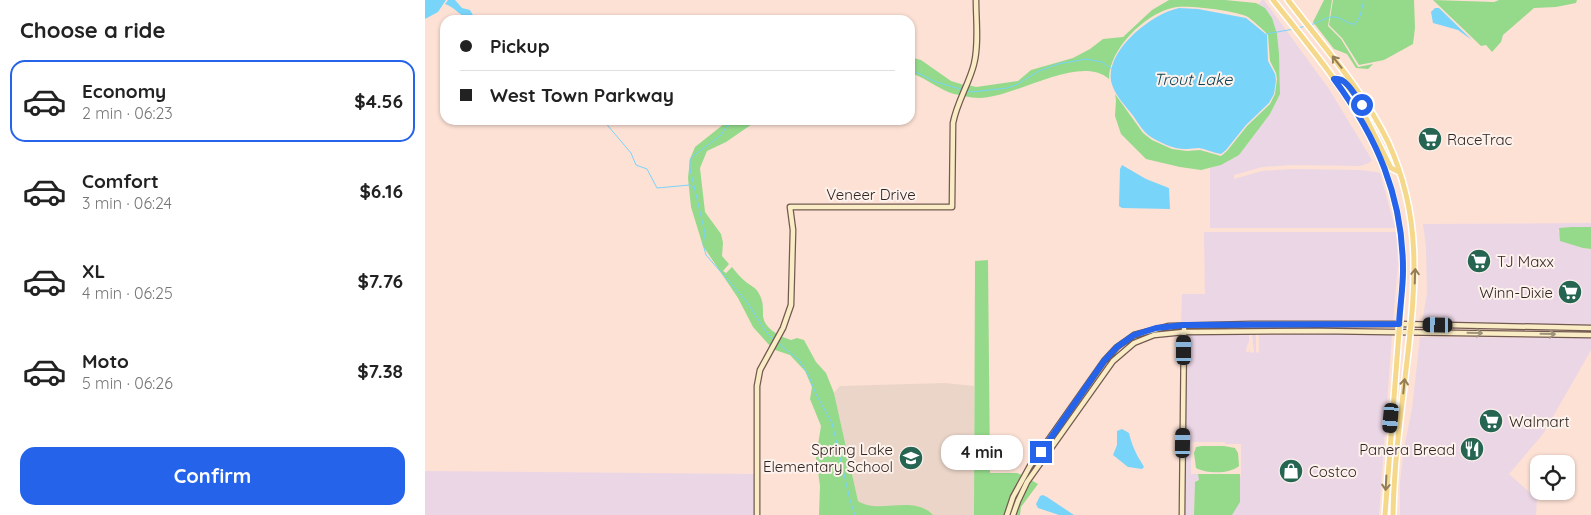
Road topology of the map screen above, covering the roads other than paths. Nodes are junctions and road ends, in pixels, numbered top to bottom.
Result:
1 (976, 0) edge
2 (1273, 0) edge
3 (1288, 0) edge
4 (1334, 79) junction
5 (1369, 107) junction
6 (1356, 110) junction
7 (1399, 172) junction
8 (1399, 324) junction
9 (1411, 324) junction
10 (1184, 325) junction
11 (1591, 328) edge
12 (1184, 332) junction
13 (1398, 332) junction
14 (1410, 332) junction
15 (1591, 335) edge
16 (1391, 418) junction
17 (1390, 432) junction
18 (1399, 435) junction
19 (1397, 451) junction
20 (757, 515) edge
21 (1007, 515) edge
22 (1013, 515) edge
23 (1182, 515) edge
24 (1385, 515) edge
25 (1393, 515) edge

1 - 20 main road, Veneer Drive
2 - 4 main road
5 -> 3 main road
4 - 5 main road
4 - 6 main road
5 - 7 main road
6 - 7 main road
6 - 8 main road
9 -> 7 main road
8 - 9 main road
8 - 10 main road
8 - 13 main road
9 - 11 main road
9 - 14 main road
10 - 12 main road
10 - 21 main road
12 - 13 main road
12 - 22 main road
12 - 23 main road
13 - 14 main road
13 - 16 main road
14 -> 15 main road
18 -> 14 main road
16 - 17 main road
16 - 18 main road
17 - 19 main road
17 -> 24 main road
18 - 19 main road
19 - 25 main road

